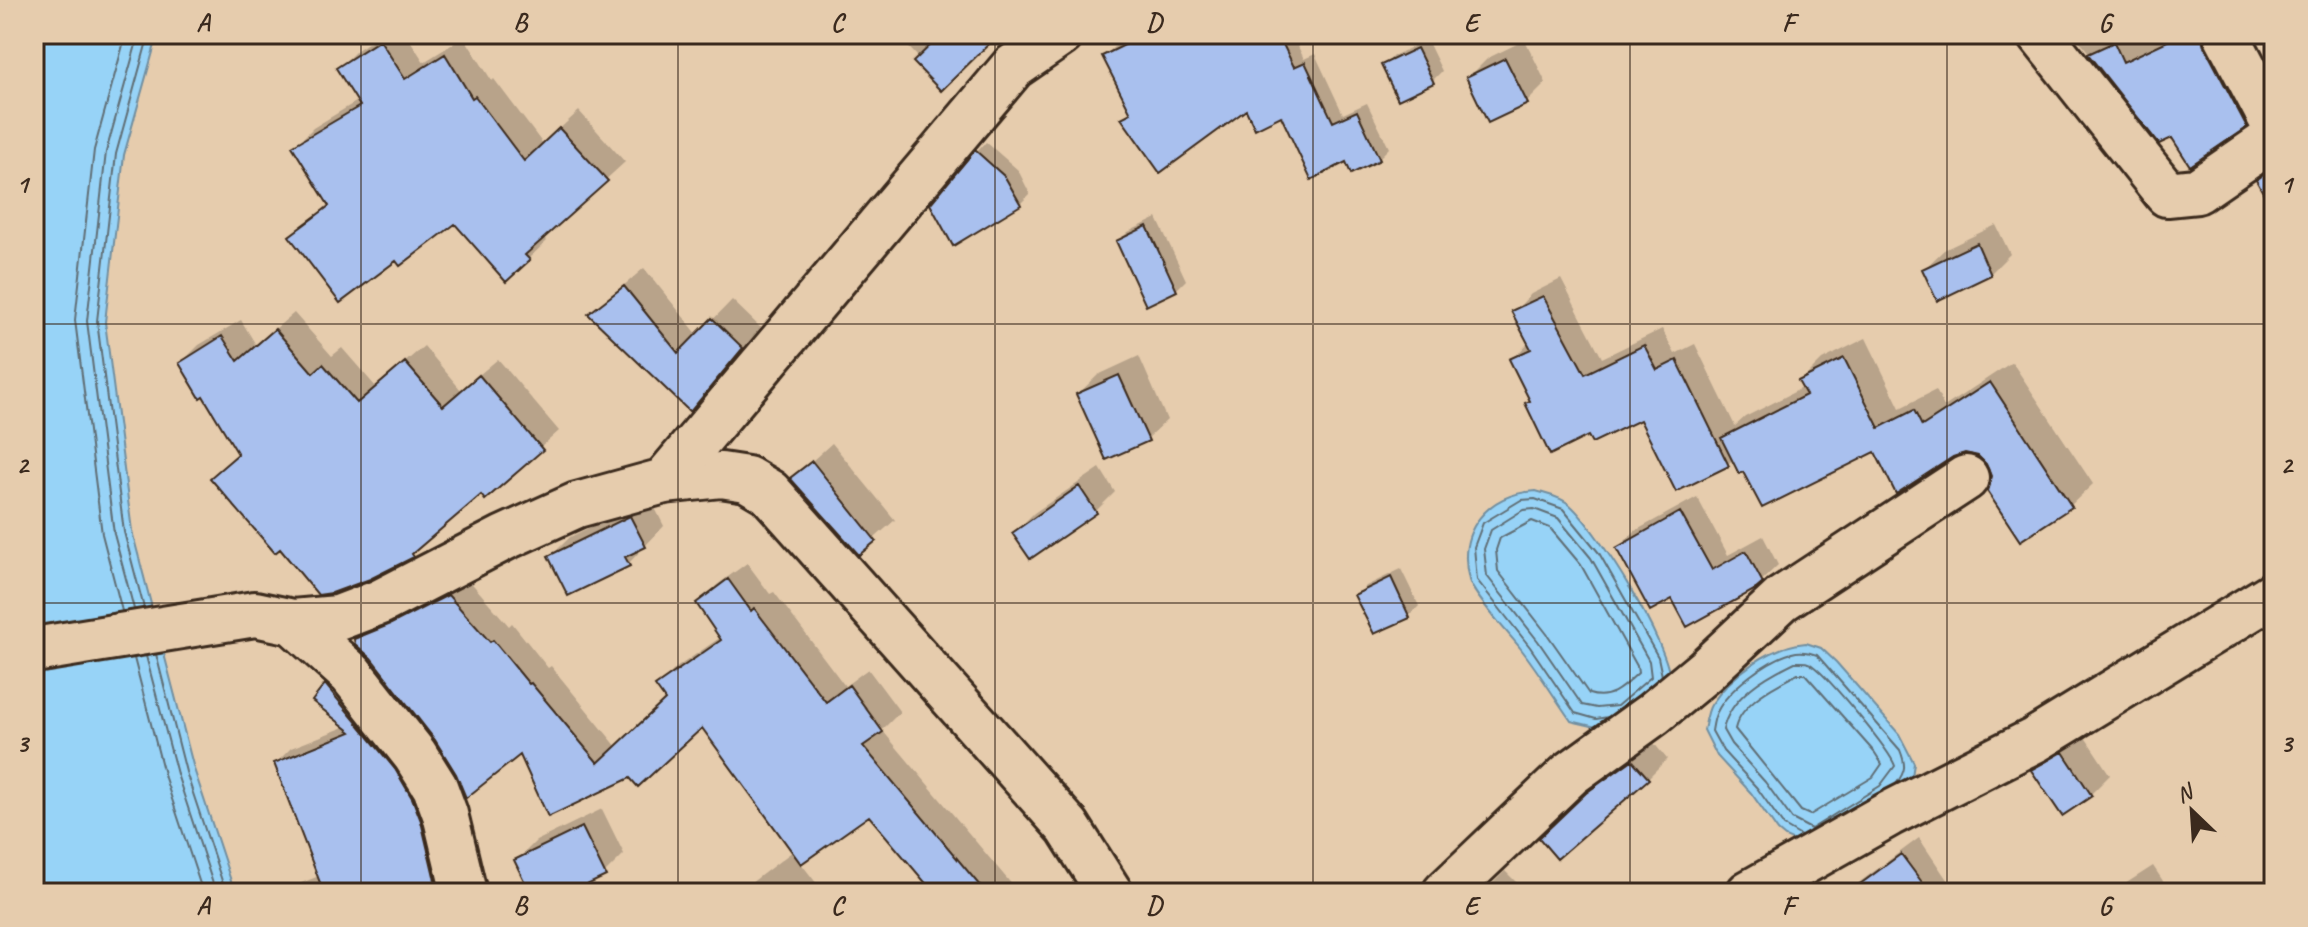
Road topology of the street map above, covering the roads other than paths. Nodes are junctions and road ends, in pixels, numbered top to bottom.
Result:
1 (1061, 34) edge
2 (2040, 34) edge
3 (2226, 34) edge
4 (2274, 125) edge
5 (2274, 138) edge
6 (1966, 478) dead end
7 (664, 481) junction
8 (2274, 594) edge
9 (293, 622) junction
10 (34, 650) edge
11 (464, 893) edge
12 (1110, 893) edge
13 (1445, 893) edge
14 (1749, 893) edge

1 - 7 street
2 - 5 street
3 - 4 street
6 - 13 street
7 - 9 street
7 - 12 street
8 - 14 street
9 - 10 street
9 - 11 street

